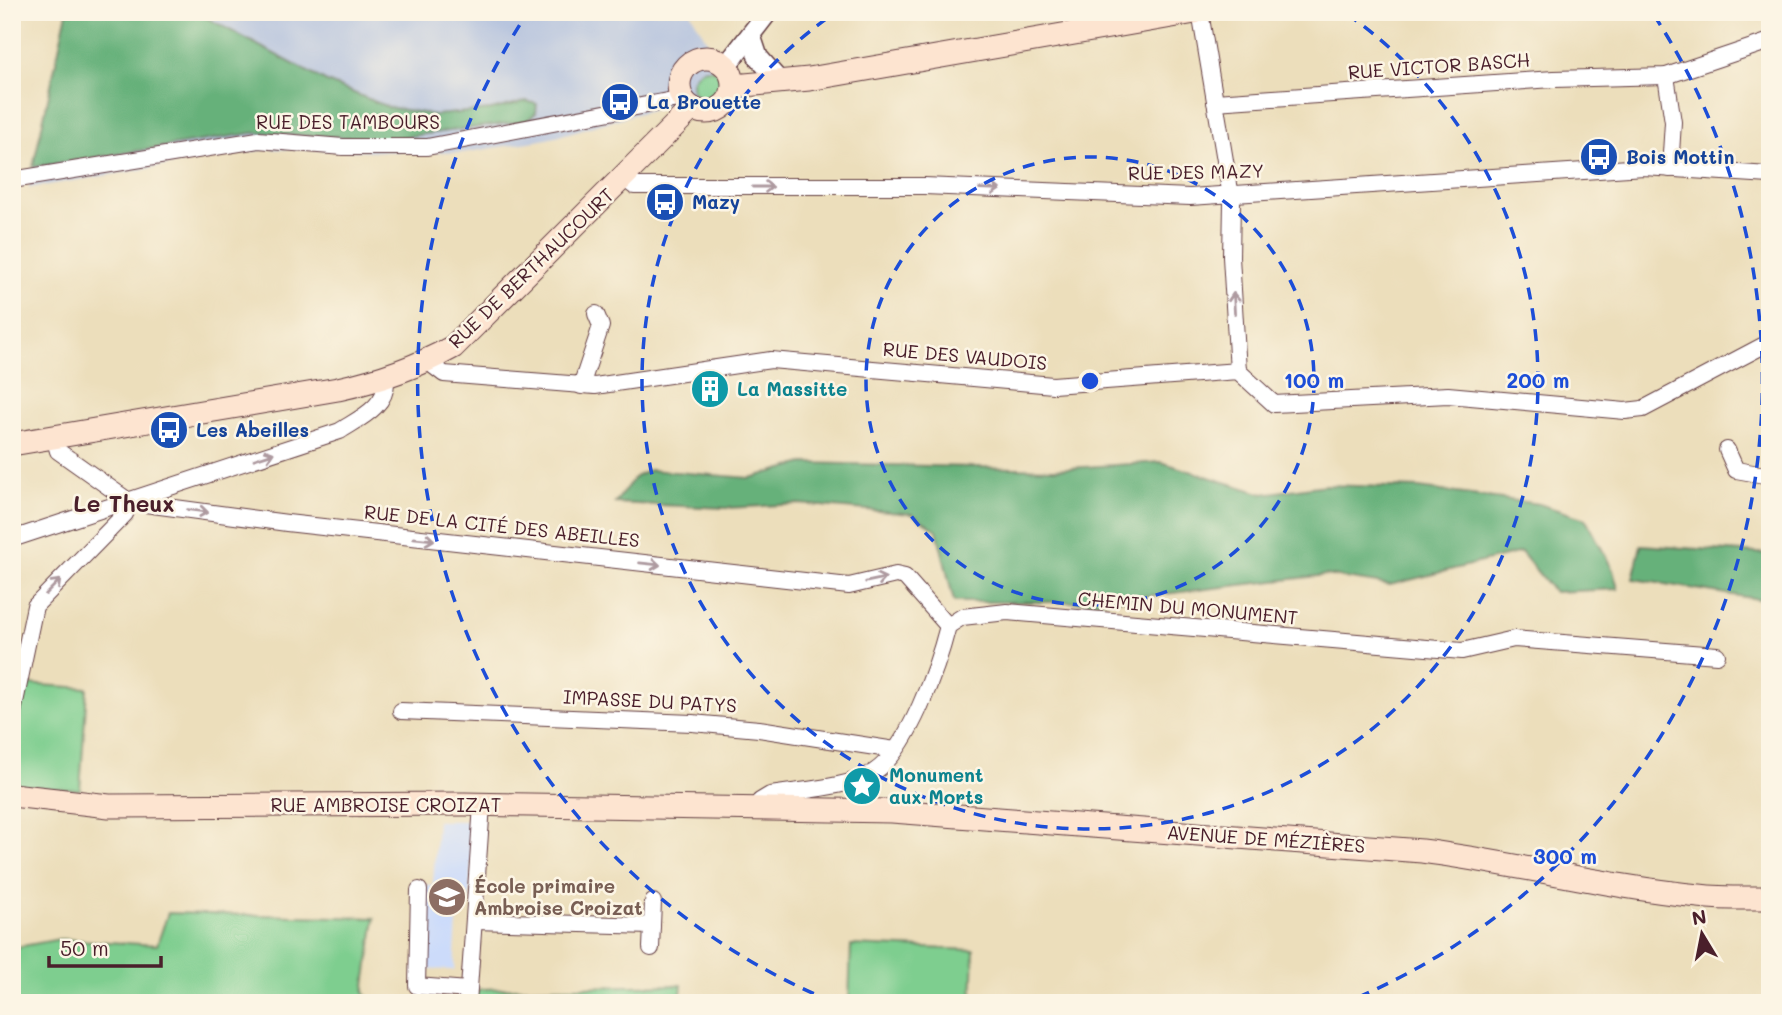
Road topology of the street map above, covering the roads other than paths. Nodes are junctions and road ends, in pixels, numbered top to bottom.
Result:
1 (768, 12) edge
2 (1198, 12) edge
3 (751, 36) junction
4 (1770, 41) edge
5 (730, 76) junction
6 (1666, 76) junction
7 (780, 82) junction
8 (1215, 102) junction
9 (687, 103) junction
10 (1670, 169) junction
11 (1770, 174) edge
12 (624, 178) junction
13 (12, 180) edge
14 (1230, 195) junction
15 (596, 314) dead end
16 (1770, 342) edge
17 (427, 361) junction
18 (1238, 371) junction
19 (386, 379) junction
20 (581, 386) junction
21 (54, 437) junction
22 (12, 444) edge
23 (1727, 450) dead end
24 (1770, 477) edge
25 (130, 502) junction
26 (12, 539) edge
27 (948, 626) junction
28 (1717, 655) dead end
29 (401, 711) dead end
30 (12, 717) edge
31 (895, 750) junction
32 (12, 795) edge
33 (482, 805) junction
34 (759, 808) junction
35 (419, 890) dead end
36 (1770, 898) edge
37 (653, 902) dead end
38 (474, 920) junction
39 (652, 926) junction
40 (651, 948) dead end
41 (468, 996) edge

1 - 3 street
2 - 7 main road
2 - 8 street
3 - 5 street
3 - 7 street
4 - 6 street, RUE VICTOR BASCH
5 - 7 main road
5 - 9 main road
5 - 9 main road
6 - 8 street, RUE VICTOR BASCH
6 - 10 street
8 - 14 street
9 - 12 main road, RUE DE BERTHAUCOURT
9 - 13 street, RUE DES TAMBOURS
10 - 11 street, RUE DES MAZY
10 - 14 street, RUE DES MAZY
12 -> 14 street, RUE DES MAZY
12 - 17 main road, RUE DE BERTHAUCOURT
18 -> 14 street
15 - 20 street
16 - 18 street
17 - 19 main road, RUE DE BERTHAUCOURT
17 - 20 street, RUE DES VAUDOIS
18 - 20 street, RUE DES VAUDOIS
19 - 21 main road, RUE DE BERTHAUCOURT
25 -> 19 street
21 - 22 main road, RUE DE BERTHAUCOURT
21 - 25 street, RUE DE LA CITÉ DES ABEILLES
23 - 24 street
25 - 26 street
25 -> 27 street, RUE DE LA CITÉ DES ABEILLES
30 -> 25 street
27 - 28 street, CHEMIN DU MONUMENT
27 - 31 street
29 - 31 street, IMPASSE DU PATYS
31 - 34 street
32 - 33 main road, RUE AMBROISE CROIZAT
33 - 34 main road, RUE AMBROISE CROIZAT
33 - 38 street
34 - 36 main road, AVENUE DE MÉZIÈRES
35 - 41 street
37 - 39 street
38 - 39 street
38 - 41 street
39 - 40 street

